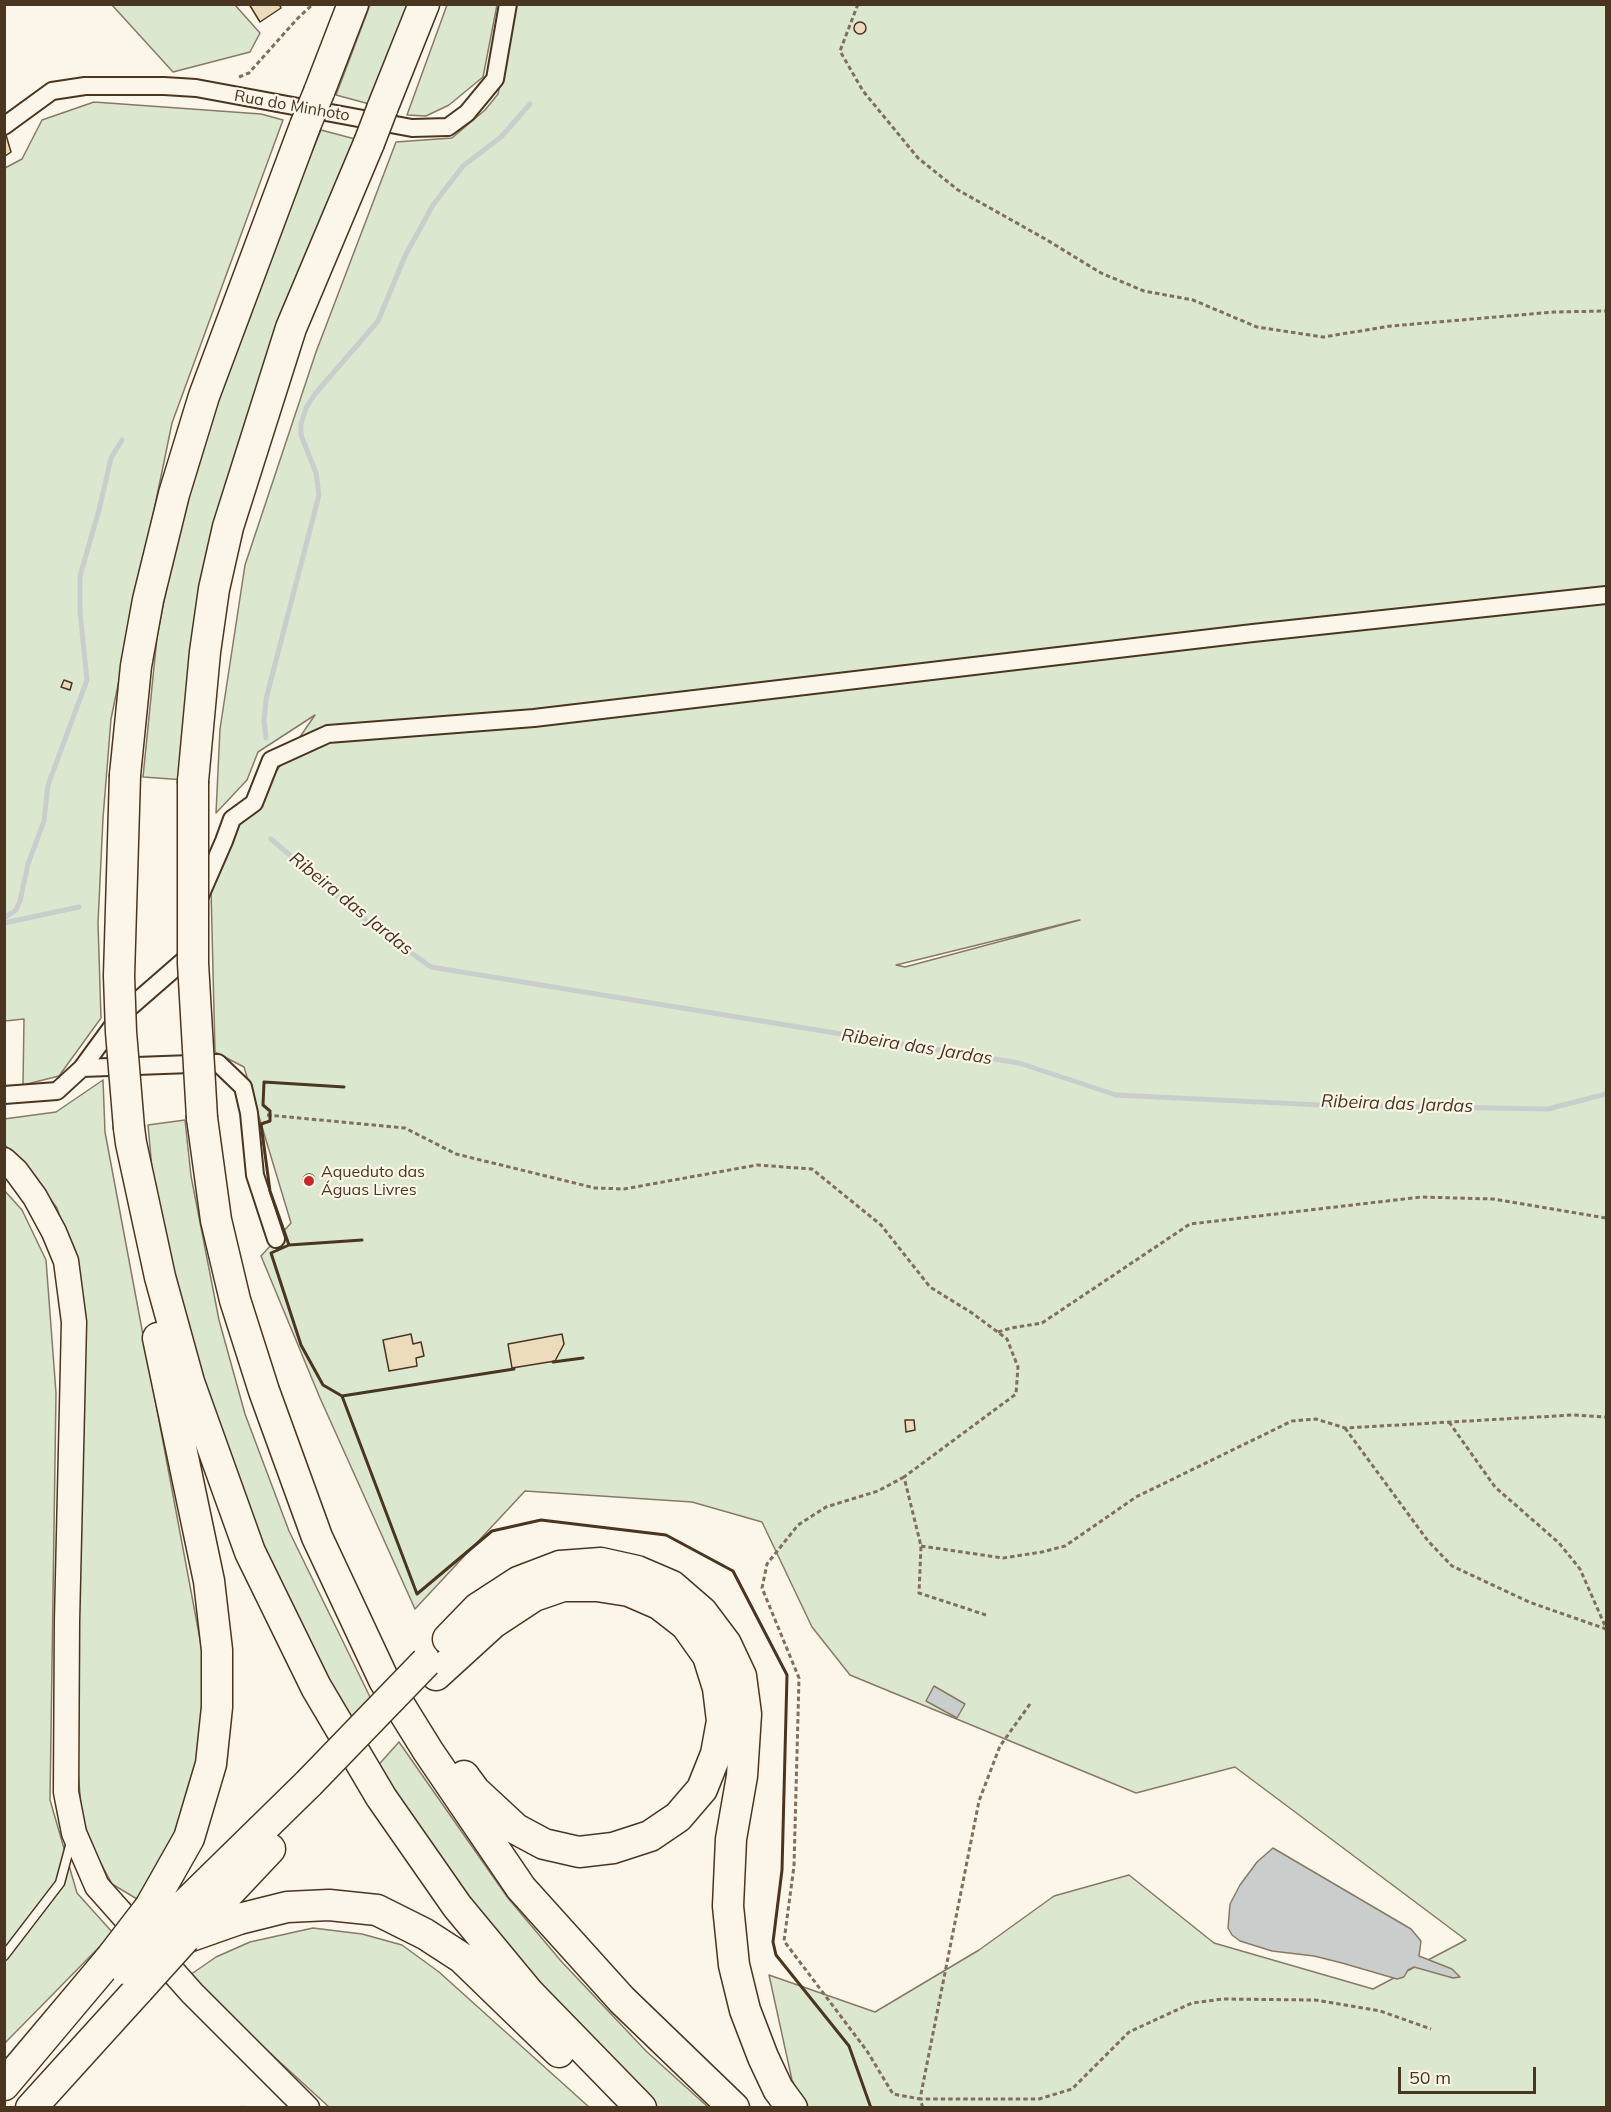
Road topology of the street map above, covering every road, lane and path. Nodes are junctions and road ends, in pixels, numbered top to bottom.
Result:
1 (313, 4) edge
2 (352, 4) edge
3 (424, 4) edge
4 (508, 4) edge
5 (858, 4) edge
6 (203, 90) junction
7 (4, 126) edge
8 (1606, 311) edge
9 (1606, 595) edge
10 (82, 1068) junction
11 (4, 1095) edge
12 (249, 1113) junction
13 (130, 1135) junction
14 (4, 1160) edge
15 (1606, 1218) edge
16 (276, 1239) dead end
17 (998, 1332) junction
18 (1606, 1417) edge
19 (1449, 1422) junction
20 (1345, 1428) junction
21 (904, 1476) junction
22 (921, 1546) junction
23 (986, 1615) dead end
24 (361, 1628) junction
25 (1606, 1629) edge
26 (431, 1668) junction
27 (1030, 1704) dead end
28 (74, 1833) junction
29 (167, 1923) junction
30 (4, 1956) edge
31 (124, 1973) junction
32 (1431, 2029) dead end
33 (5, 2085) edge
34 (920, 2098) junction
35 (32, 2108) edge
36 (307, 2108) edge
37 (617, 2108) edge
38 (641, 2108) edge
39 (734, 2108) edge
40 (792, 2108) edge
41 (923, 2108) edge

1 - 6 path
2 - 13 highway, bridge
3 - 24 highway, bridge
4 - 6 street, Rua do Minhoto
5 - 8 path
6 - 7 street, Rua do Minhoto
9 - 10 street
10 - 11 street
10 - 12 street
12 - 16 street
12 - 17 path
13 - 29 highway
13 - 38 highway
14 - 28 main road
15 - 17 path
17 - 21 path
18 - 19 path
19 - 20 path
19 - 25 path
20 - 22 path
20 - 25 path
21 - 22 path
21 - 34 path
22 - 23 path
24 - 26 highway
24 - 39 highway
26 - 29 highway, bridge
26 - 40 highway
27 - 34 path
28 - 30 lane
28 - 36 main road
29 - 31 highway, bridge
29 - 31 highway, bridge
29 - 37 highway
31 - 33 highway
31 - 35 highway
32 - 34 path
34 - 41 path

